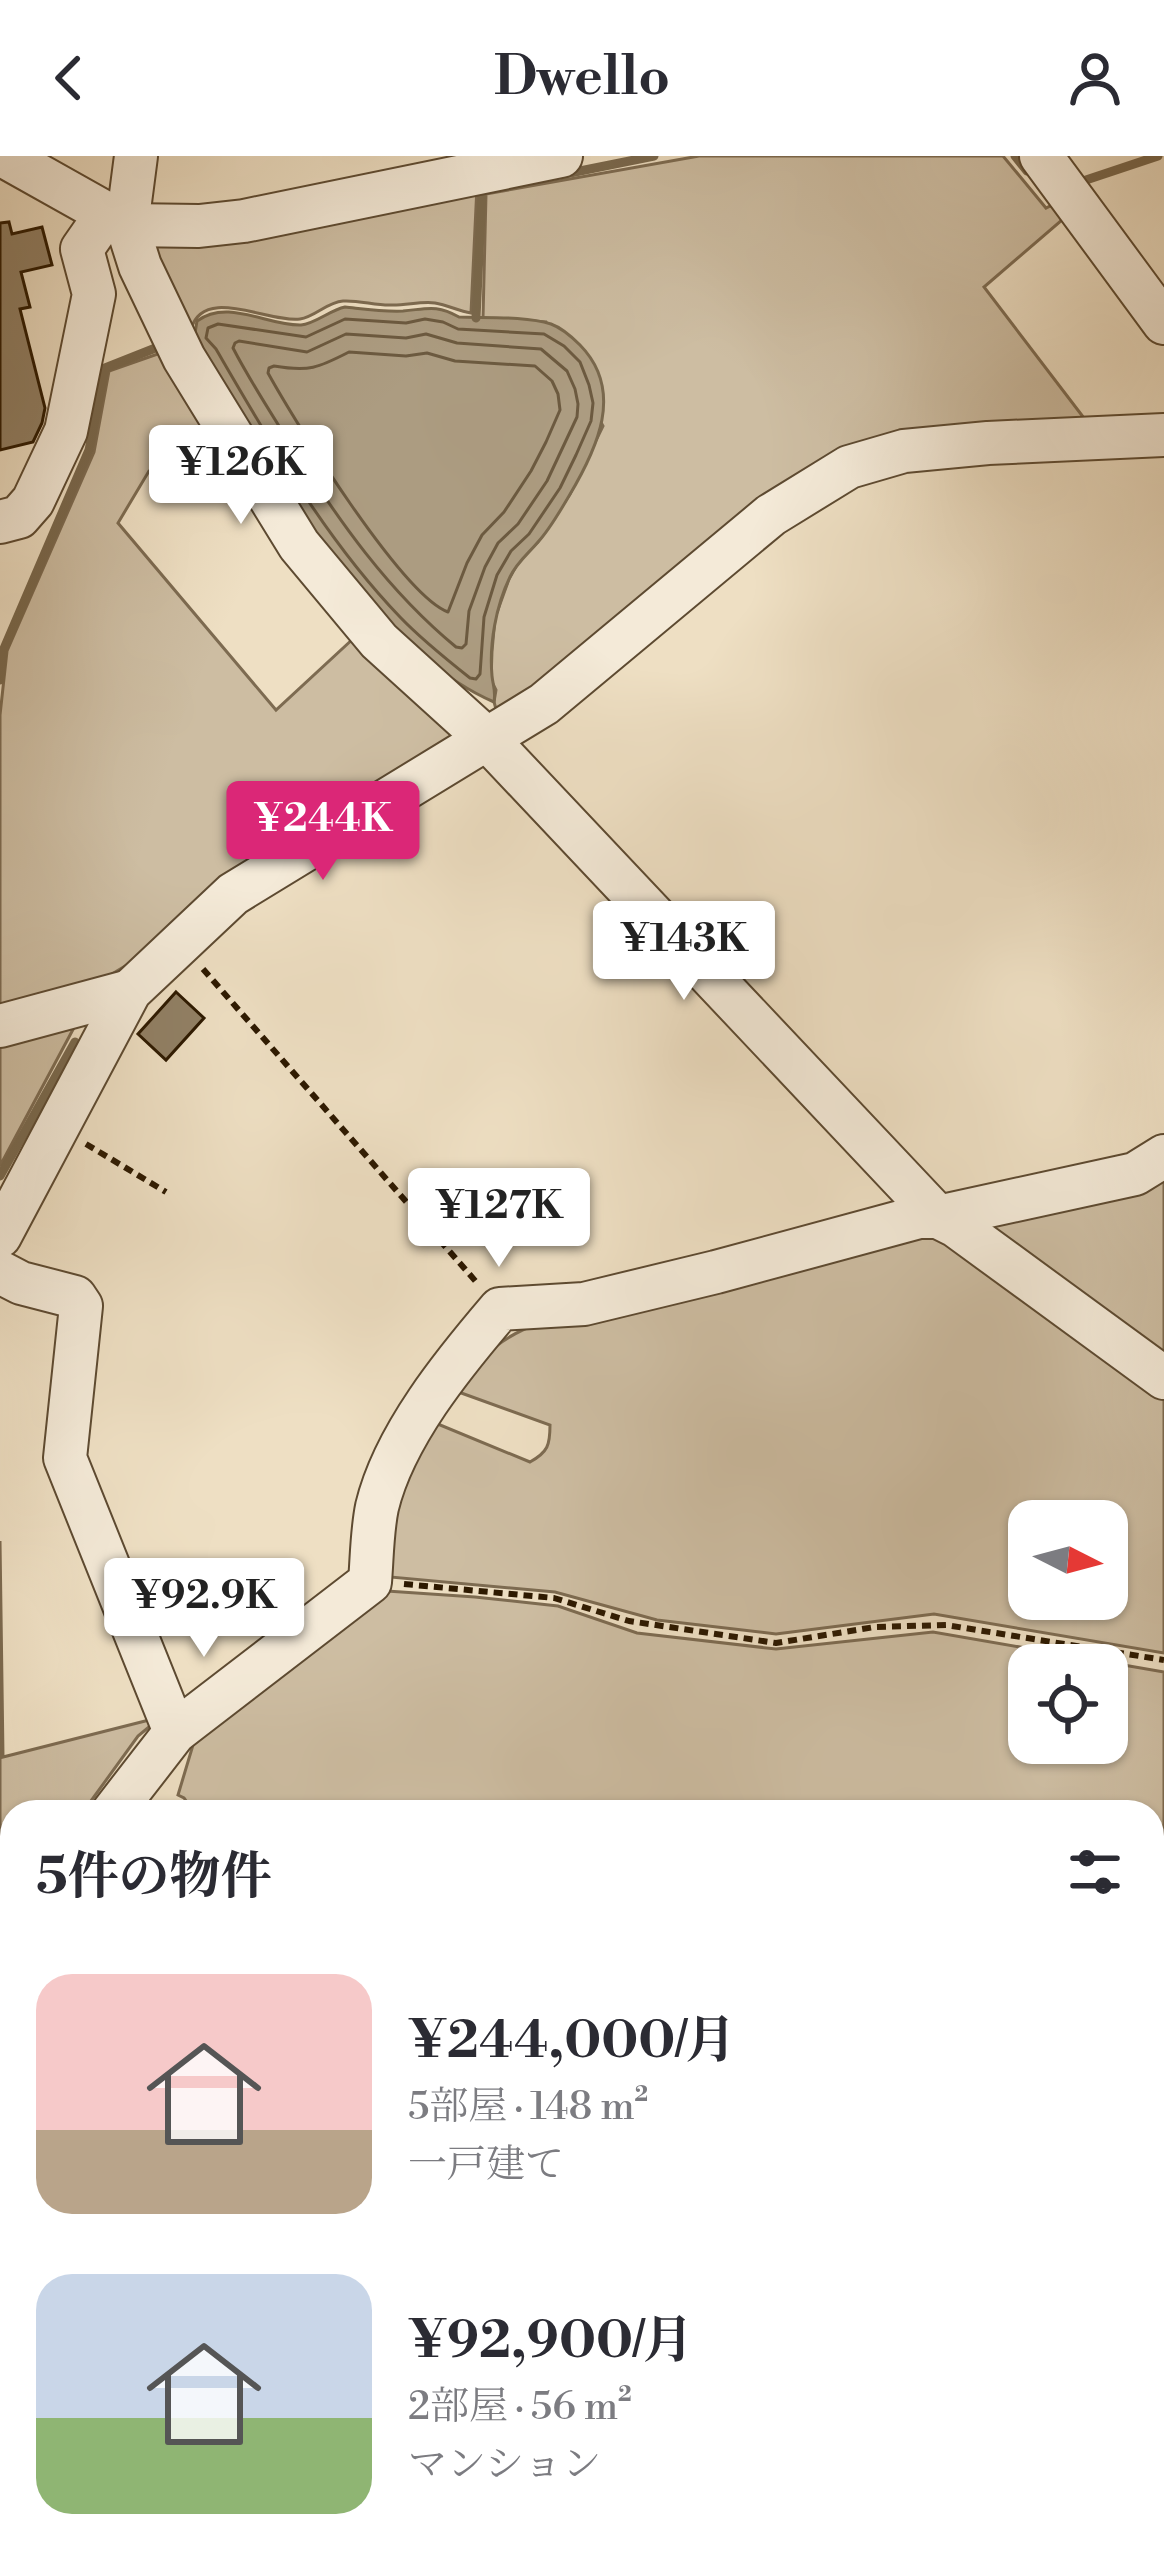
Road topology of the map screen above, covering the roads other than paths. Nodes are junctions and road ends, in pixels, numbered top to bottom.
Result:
1 (4, 156) edge
2 (136, 156) edge
3 (561, 156) edge
4 (1041, 156) edge
5 (117, 219) junction
6 (1164, 322) edge
7 (1164, 436) edge
8 (0, 522) edge
9 (487, 739) junction
10 (130, 991) junction
11 (0, 1026) edge
12 (1164, 1156) edge
13 (938, 1217) junction
14 (0, 1236) edge
15 (0, 1272) edge
16 (1164, 1378) edge
17 (175, 1732) junction
18 (122, 1800) edge

1 - 5 street
2 - 5 street
3 - 5 street
4 - 6 street
5 - 8 street
5 - 9 street
7 - 9 street
9 - 10 street
9 - 13 street
10 - 11 street
10 - 14 street
12 - 13 street
13 - 16 street
13 - 17 street
15 - 17 street
17 - 18 street

